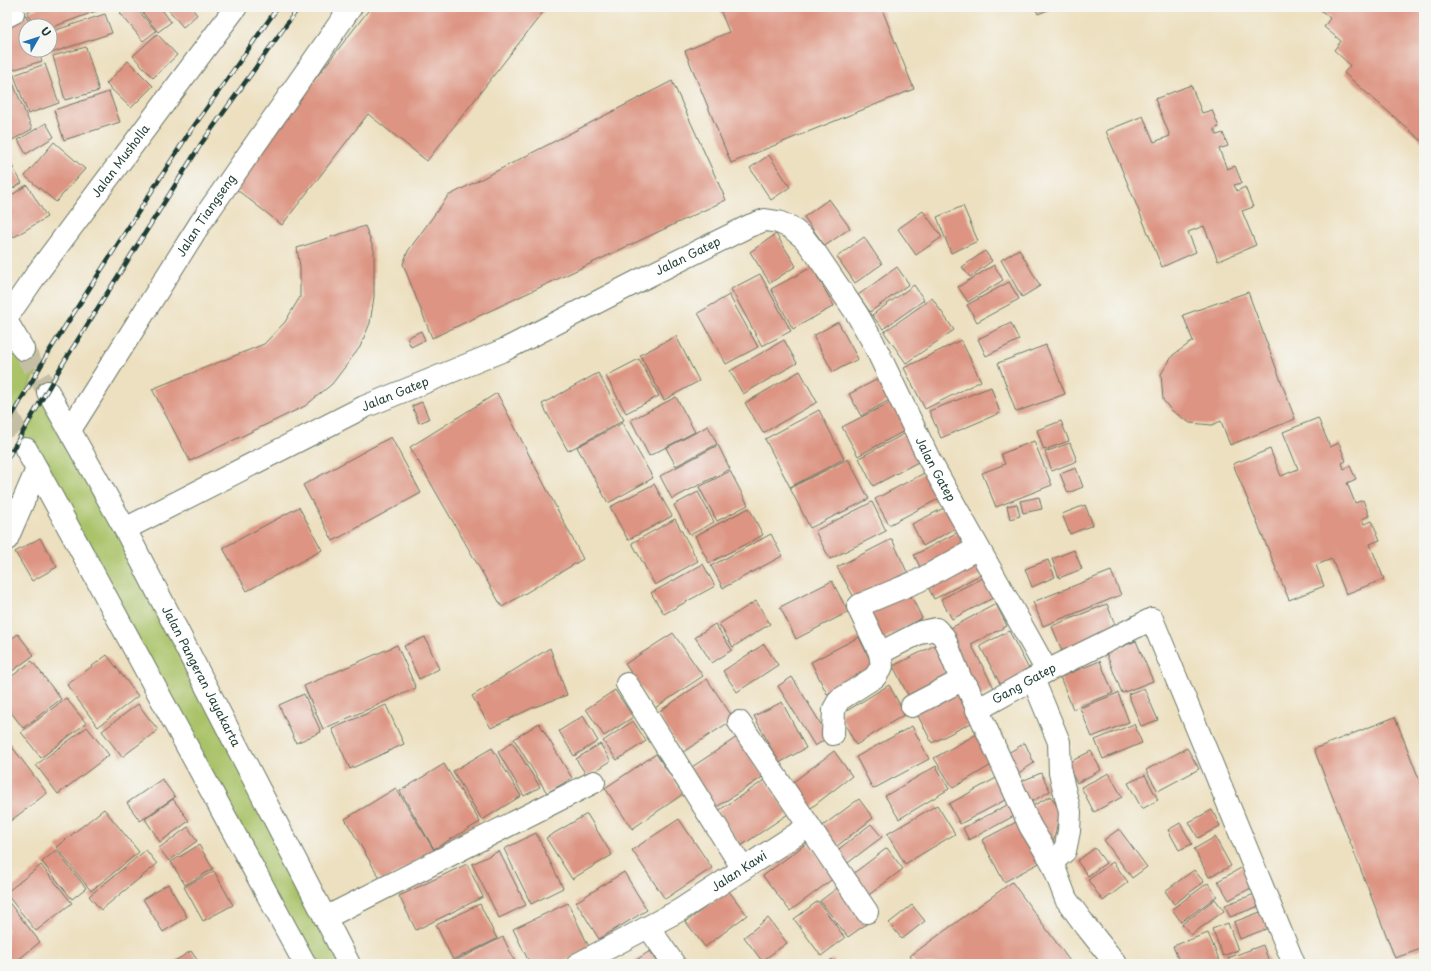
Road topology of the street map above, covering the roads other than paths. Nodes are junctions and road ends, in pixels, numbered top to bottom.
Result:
1 (236, 7) edge
2 (351, 7) edge
3 (7, 317) edge
4 (7, 322) edge
5 (23, 349) tunnel mouth
6 (48, 392) tunnel mouth
7 (70, 430) junction
8 (26, 449) tunnel mouth
9 (37, 469) junction
10 (125, 529) junction
11 (7, 539) edge
12 (978, 548) junction
13 (880, 653) junction
14 (1040, 675) junction
15 (962, 682) junction
16 (627, 684) dead end
17 (912, 706) dead end
18 (977, 710) junction
19 (739, 722) dead end
20 (833, 734) dead end
21 (594, 782) dead end
22 (809, 826) junction
23 (1052, 862) junction
24 (744, 869) junction
25 (867, 912) dead end
26 (326, 918) junction
27 (649, 928) junction
28 (305, 964) edge
29 (349, 964) edge
30 (578, 964) edge
31 (674, 964) edge
32 (1116, 964) edge
33 (1294, 964) edge

1 - 3 street, Jalan Musholla
2 - 7 street, Jalan Tiangseng
4 - 5 street
6 - 7 street, Jalan Pangeran Jayakarta
7 - 10 street, Jalan Pangeran Jayakarta
8 - 9 street
9 - 11 street
9 - 28 street
10 - 12 street, Jalan Gatep
10 - 26 street, Jalan Pangeran Jayakarta
12 - 13 street
12 - 14 street, Jalan Gatep
13 - 15 street
13 - 20 street
14 - 18 street, Gang Gatep
14 - 23 street, Jalan Gatep
14 - 33 street, Gang Gatep
15 - 17 street
15 - 18 street
16 - 24 street
18 - 23 street
19 - 22 street
21 - 26 street
22 - 24 street, Jalan Kawi
22 - 25 street
23 - 32 street
24 - 27 street, Jalan Kawi
26 - 29 street, Jalan Pangeran Jayakarta
27 - 30 street, Jalan Kawi
27 - 31 street

